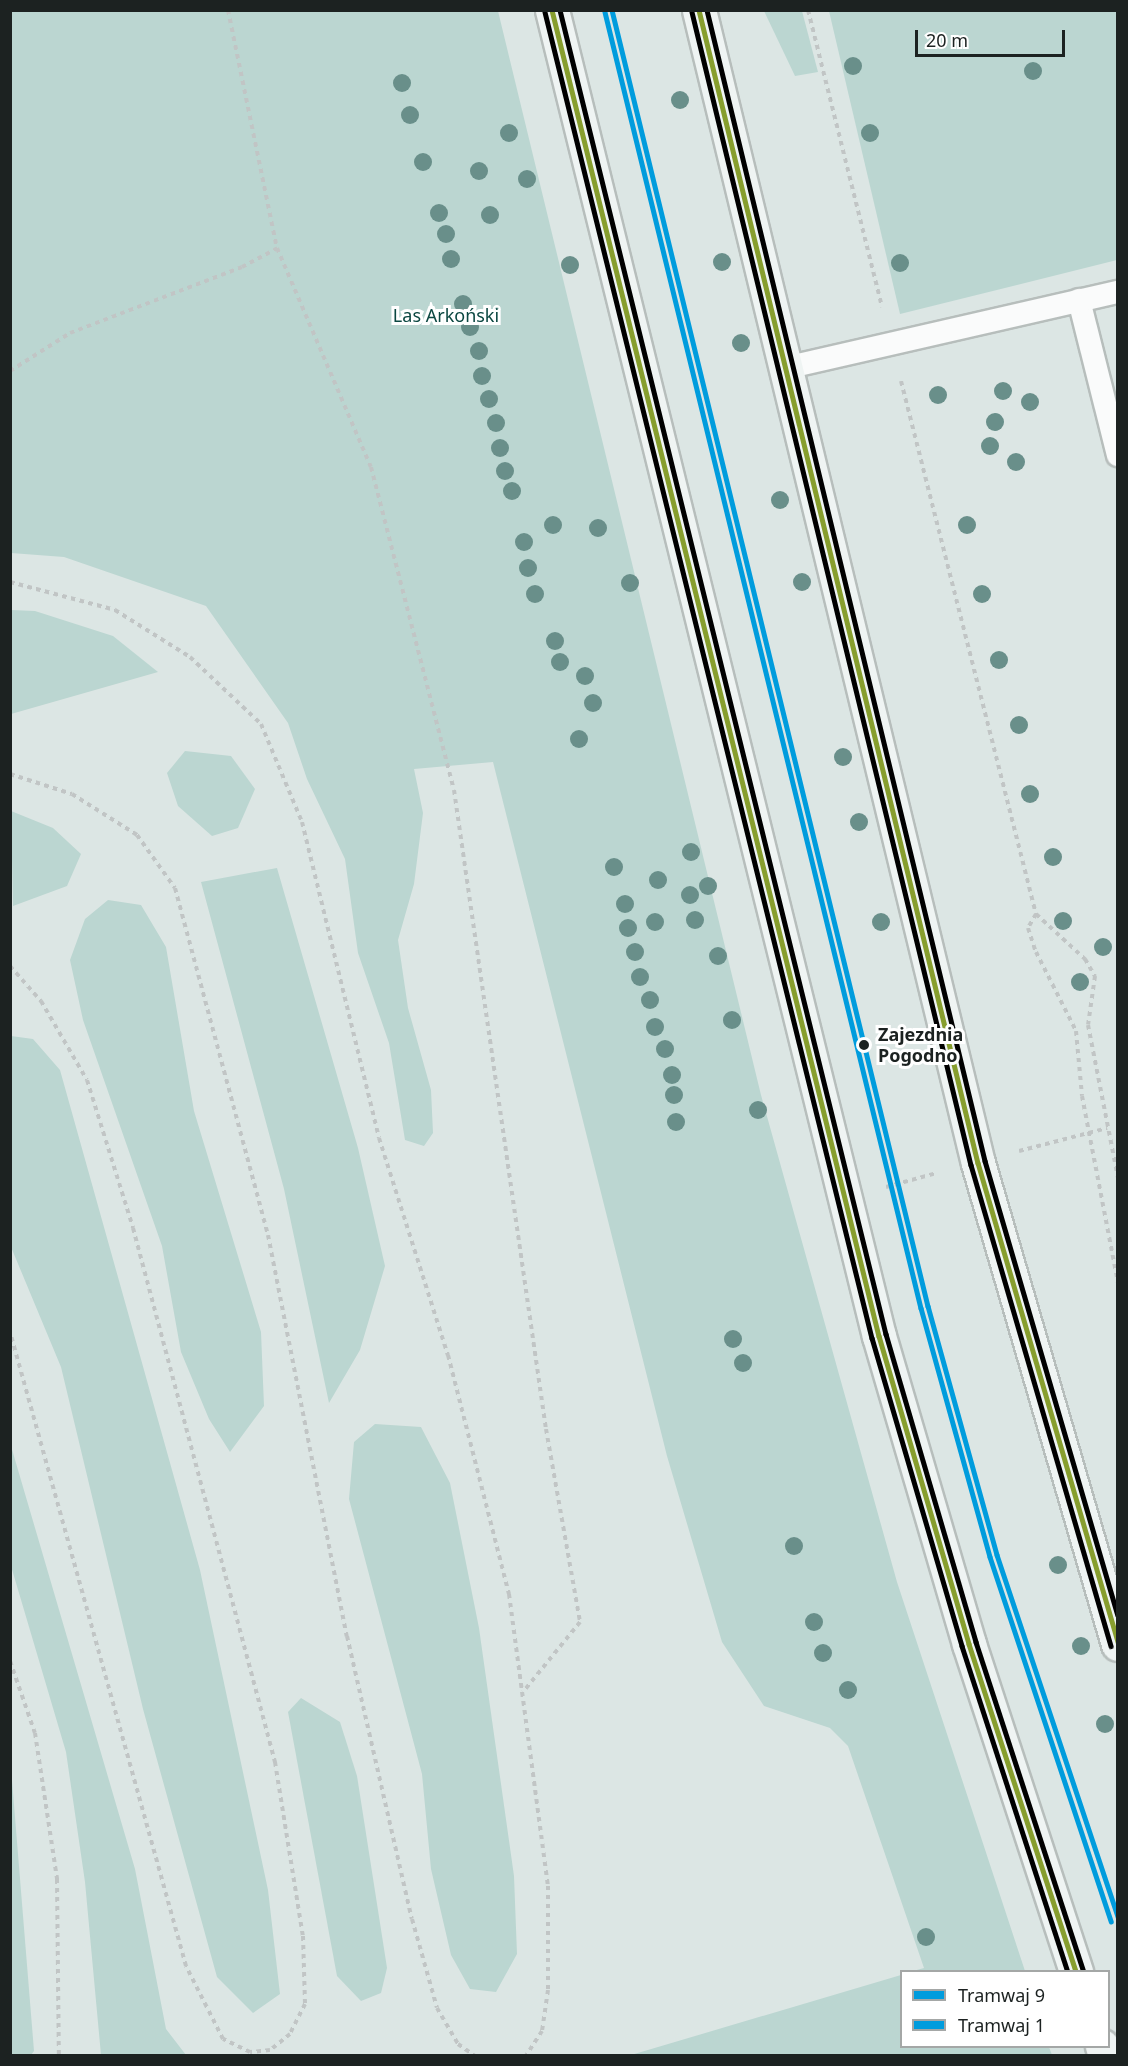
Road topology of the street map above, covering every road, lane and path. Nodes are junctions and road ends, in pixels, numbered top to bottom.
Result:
1 (228, 10) edge
2 (552, 10) edge
3 (699, 10) edge
4 (808, 10) edge
5 (278, 248) junction
6 (1118, 292) edge
7 (1079, 300) junction
8 (892, 344) junction
9 (785, 368) junction
10 (10, 371) edge
11 (1118, 454) edge
12 (10, 582) edge
13 (10, 774) edge
14 (1036, 914) junction
15 (10, 966) edge
16 (1107, 1128) junction
17 (1089, 1133) junction
18 (1007, 1155) dead end
19 (945, 1171) dead end
20 (1118, 1178) edge
21 (880, 1188) dead end
22 (1118, 1283) edge
23 (10, 1332) edge
24 (1118, 1644) edge
25 (10, 1661) edge
26 (523, 1692) junction
27 (1076, 1970) edge
28 (59, 2055) edge
29 (475, 2055) edge
30 (526, 2055) edge

1 - 5 path
2 - 27 main road
3 - 9 main road
4 - 8 path
5 - 10 path
5 - 26 path
6 - 7 lane
7 - 8 lane
7 - 11 lane
8 - 9 lane
8 - 14 path
9 - 24 main road
12 - 26 path
13 - 29 path
14 - 16 path
14 - 17 path
15 - 23 path
16 - 17 path
16 - 20 path
17 - 18 path
17 - 22 path
19 - 21 path
25 - 28 path
26 - 30 path

